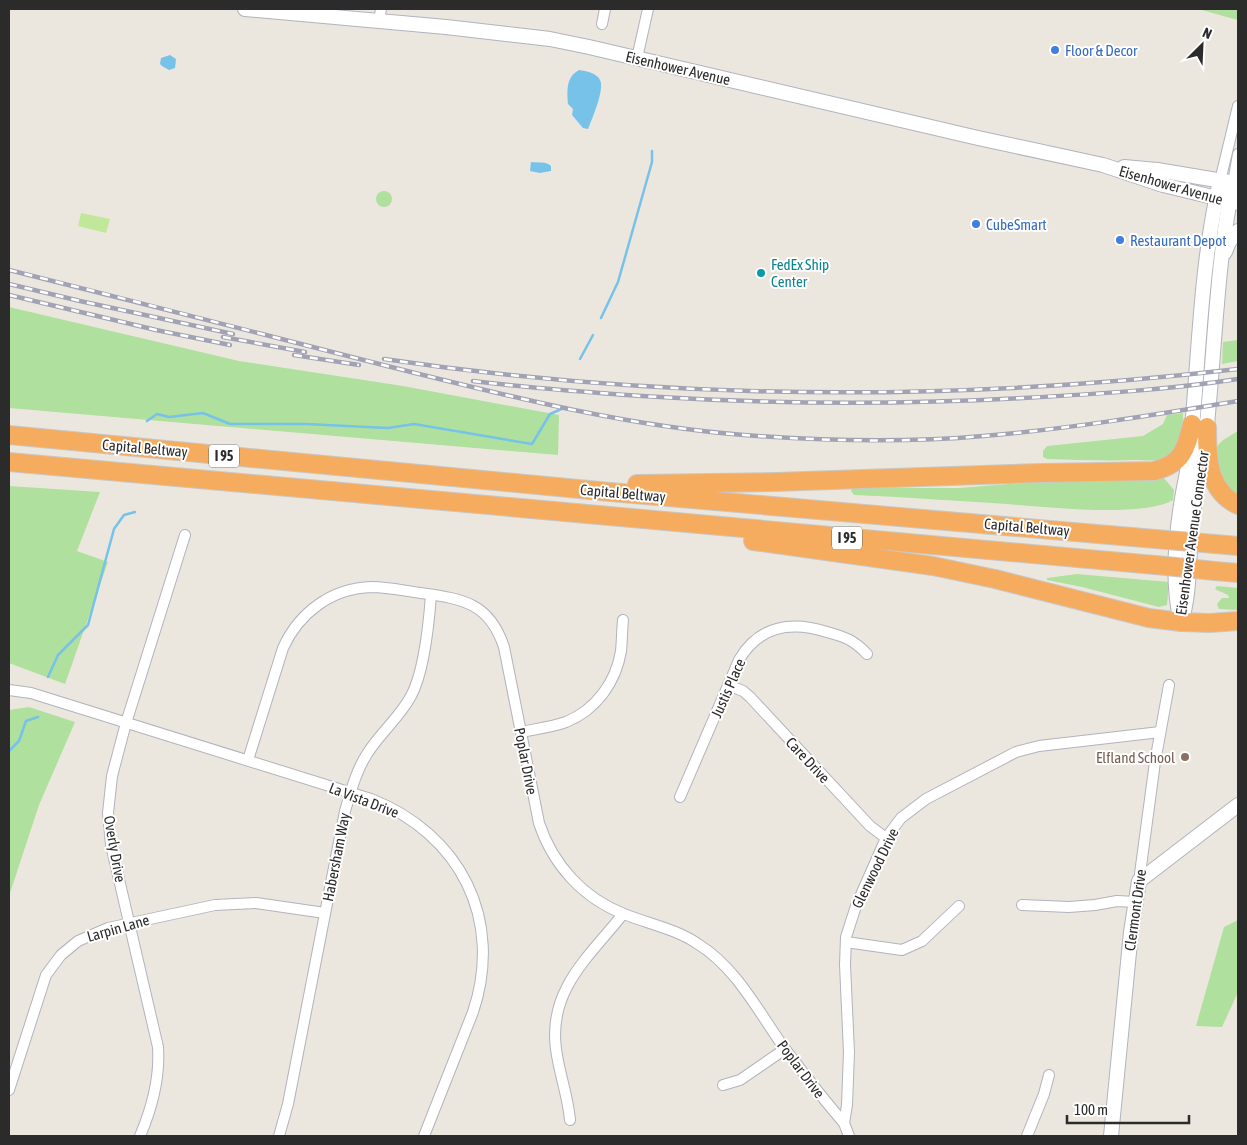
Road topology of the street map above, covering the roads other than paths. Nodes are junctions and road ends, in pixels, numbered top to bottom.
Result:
1 (245, 9) edge
2 (605, 9) edge
3 (648, 9) edge
4 (380, 15) edge
5 (602, 24) dead end
6 (637, 58) junction
7 (1238, 106) edge
8 (1238, 154) edge
9 (1103, 165) junction
10 (1230, 183) edge
11 (1228, 201) edge
12 (1238, 231) edge
13 (1222, 262) junction
14 (1199, 425) junction
15 (9, 435) edge
16 (9, 462) edge
17 (439, 475) junction
18 (1238, 505) edge
19 (527, 510) junction
20 (185, 535) dead end
21 (1238, 546) edge
22 (1238, 573) edge
23 (431, 595) junction
24 (623, 620) dead end
25 (1238, 621) edge
26 (1181, 622) junction
27 (867, 654) dead end
28 (728, 685) junction
29 (1169, 685) dead end
30 (9, 690) edge
31 (126, 723) junction
32 (521, 732) junction
33 (1160, 732) junction
34 (248, 760) junction
35 (351, 793) junction
36 (680, 797) dead end
37 (1238, 804) edge
38 (886, 838) junction
39 (1139, 881) junction
40 (1135, 902) junction
41 (1022, 905) dead end
42 (959, 906) dead end
43 (325, 913) junction
44 (624, 914) junction
45 (130, 924) junction
46 (846, 942) junction
47 (785, 1049) junction
48 (1049, 1075) dead end
49 (723, 1084) dead end
50 (9, 1090) edge
51 (570, 1120) dead end
52 (844, 1123) junction
53 (140, 1136) edge
54 (279, 1136) edge
55 (424, 1136) edge
56 (849, 1136) edge
57 (1027, 1136) edge
58 (1112, 1136) edge

1 - 4 main road, Eisenhower Avenue
2 - 5 street
3 - 6 street
4 - 6 main road, Eisenhower Avenue
6 - 9 main road, Eisenhower Avenue
7 - 10 street
8 - 10 street
9 - 10 main road, Eisenhower Avenue
9 - 11 main road, Eisenhower Avenue
10 - 11 main road, Eisenhower Avenue Connector
11 - 13 main road, Eisenhower Avenue Connector
11 - 14 main road, Eisenhower Avenue Connector
12 - 13 main road
13 - 14 main road, Eisenhower Avenue Connector
14 - 17 highway
14 - 18 highway
14 - 26 main road, Eisenhower Avenue Connector
15 - 17 highway, Capital Beltway / I 95
16 - 19 highway, Capital Beltway / I 95
17 - 21 highway, Capital Beltway / I 95, bridge
19 - 22 highway, Capital Beltway / I 95, bridge
19 - 26 highway
20 - 31 street, Overly Drive
23 - 32 street, Poplar Drive
23 - 34 street, Poplar Drive
23 - 35 street, Habersham Way
24 - 32 street
25 - 26 highway
27 - 28 street, Justis Place
28 - 36 street, Justis Place
28 - 38 street, Care Drive
29 - 33 street, Clermont Drive
30 - 31 street, La Vista Drive
31 - 34 street, La Vista Drive
31 - 45 street, Overly Drive
32 - 44 street, Poplar Drive
33 - 38 street, Glenwood Drive
33 - 39 street, Clermont Drive
34 - 35 street, La Vista Drive
35 - 43 street, Habersham Way
35 - 55 street, La Vista Drive
37 - 39 main road
38 - 46 street, Glenwood Drive
39 - 40 main road, Clermont Drive
40 - 41 street
40 - 58 main road, Clermont Drive
42 - 46 street
43 - 45 street, Larpin Lane
43 - 54 street, Habersham Way
44 - 47 street, Poplar Drive
44 - 51 street
45 - 50 street, Larpin Lane
45 - 53 street, Overly Drive
46 - 52 street, Glenwood Drive
47 - 49 street
47 - 52 street, Poplar Drive
48 - 57 street
52 - 56 street, Glenwood Drive

